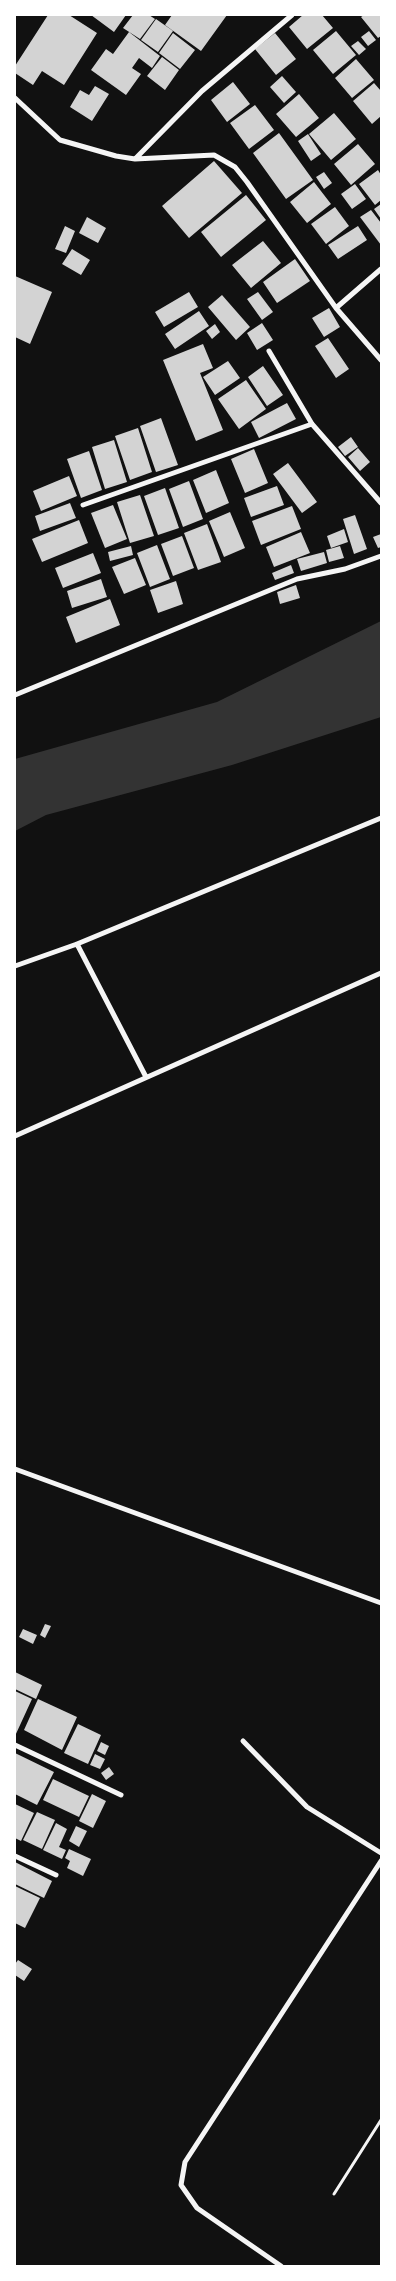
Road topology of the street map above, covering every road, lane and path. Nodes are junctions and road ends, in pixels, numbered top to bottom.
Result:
1 (292, 15) edge
2 (15, 98) edge
3 (135, 159) junction
4 (381, 269) edge
5 (336, 308) junction
6 (269, 351) dead end
7 (381, 360) edge
8 (312, 424) junction
9 (381, 503) edge
10 (83, 505) dead end
11 (381, 556) edge
12 (15, 696) edge
13 (381, 818) edge
14 (77, 944) junction
15 (15, 966) edge
16 (381, 972) edge
17 (146, 1077) junction
18 (15, 1136) edge
19 (15, 1469) edge
20 (381, 1603) edge
21 (243, 1741) dead end
22 (15, 1745) edge
23 (121, 1795) dead end
24 (381, 1853) edge
25 (15, 1856) edge
26 (381, 1861) edge
27 (56, 1874) dead end
28 (381, 2120) edge
29 (334, 2194) dead end
30 (281, 2266) edge

1 - 3 street
2 - 3 street
3 - 5 street
4 - 5 street
5 - 7 street
6 - 8 street
8 - 9 street
8 - 10 street
11 - 12 street
13 - 14 street
14 - 15 street
14 - 17 street
16 - 17 street
17 - 18 street
19 - 20 street
21 - 24 street
22 - 23 street
25 - 27 street
26 - 30 street
28 - 29 path

